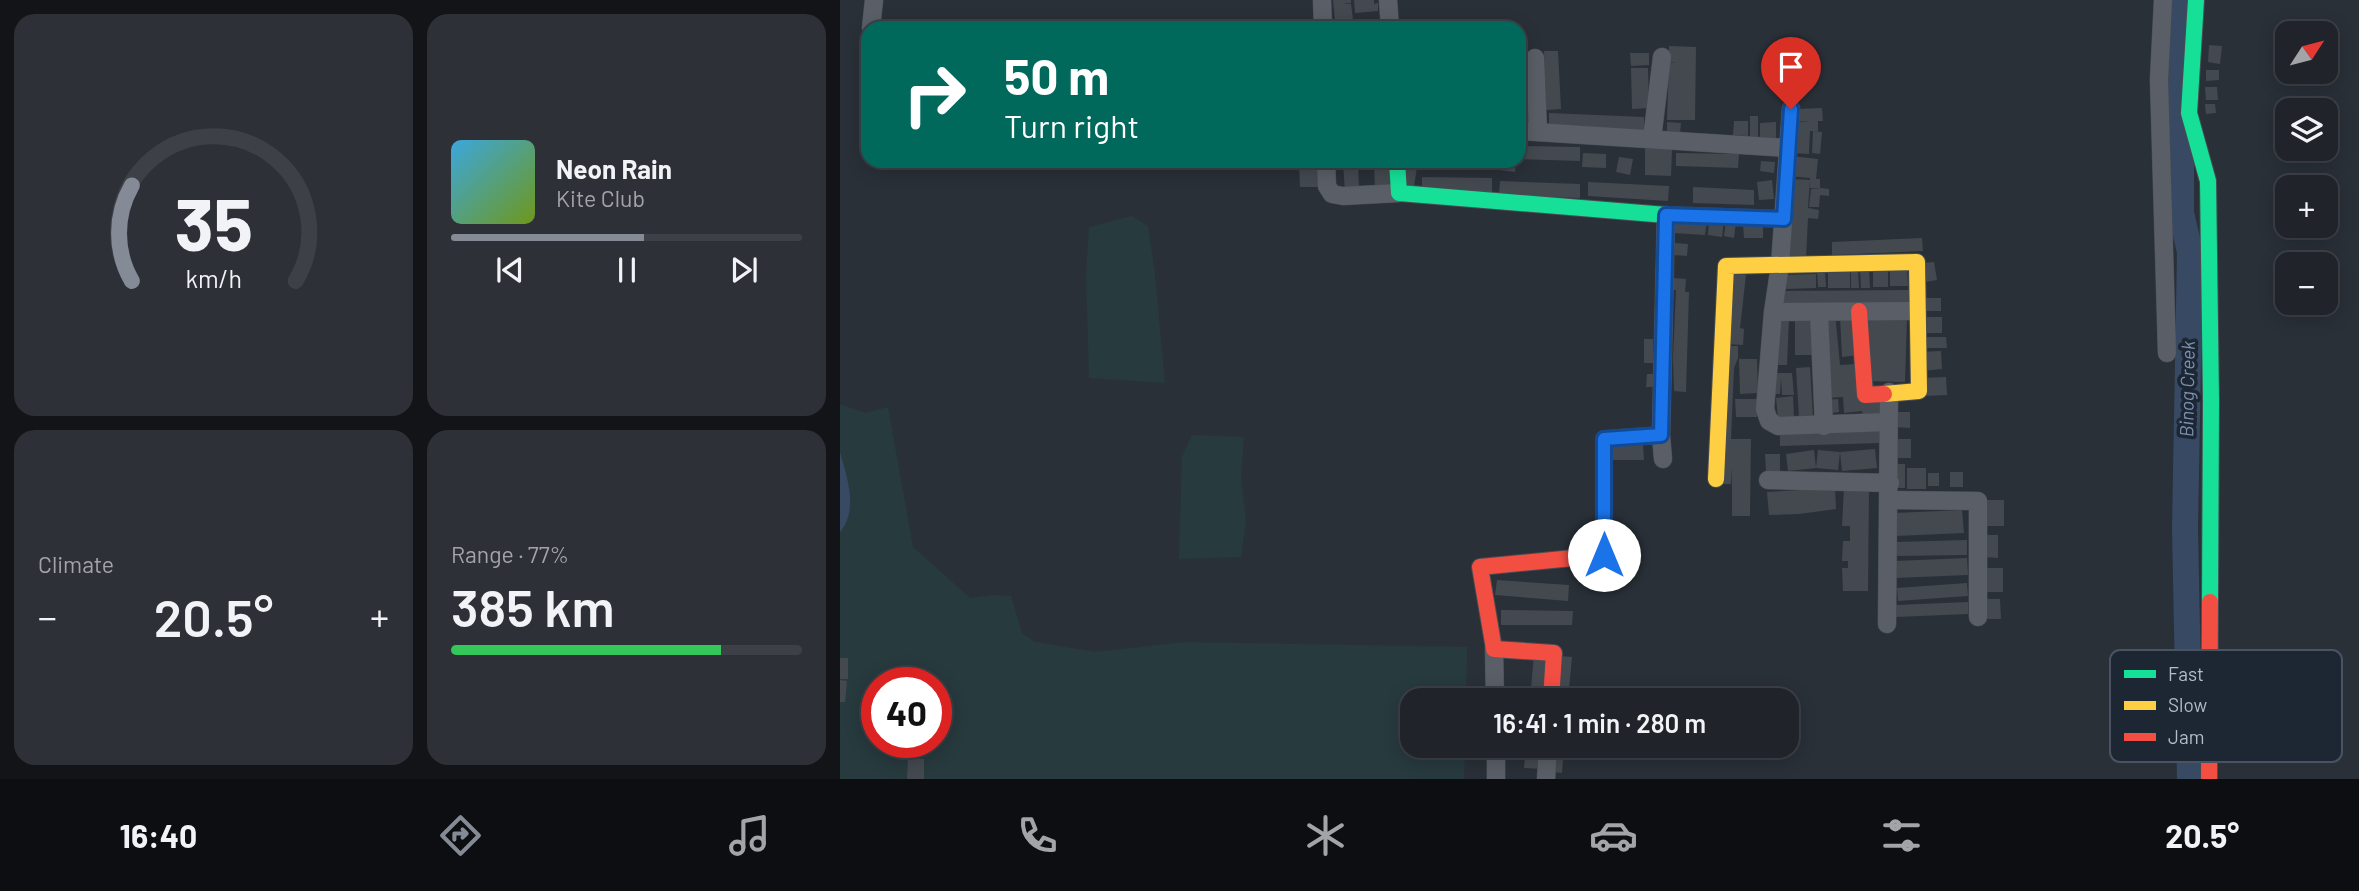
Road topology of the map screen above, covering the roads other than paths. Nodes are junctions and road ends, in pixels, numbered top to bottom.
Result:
1 (874, 0) edge
2 (1322, 0) edge
3 (1388, 0) edge
4 (2164, 0) edge
5 (2196, 0) edge
6 (872, 21) edge
7 (1323, 21) edge
8 (1390, 21) edge
9 (1662, 57) dead end
10 (1535, 58) dead end
11 (1791, 109) dead end
12 (1526, 131) edge
13 (1538, 132) junction
14 (1652, 139) junction
15 (1788, 148) junction
16 (1326, 168) edge
17 (1397, 168) edge
18 (1399, 193) junction
19 (1666, 215) junction
20 (1784, 219) junction
21 (1780, 265) junction
22 (1859, 310) junction
23 (1916, 311) junction
24 (1773, 312) junction
25 (1819, 313) junction
26 (2167, 353) dead end
27 (1889, 392) junction
28 (1888, 422) junction
29 (1824, 426) junction
30 (1661, 435) junction
31 (1664, 459) dead end
32 (1716, 479) dead end
33 (1768, 480) dead end
34 (1889, 491) junction
35 (1978, 617) dead end
36 (1887, 624) dead end
37 (1494, 649) junction
38 (2210, 650) edge
39 (1495, 688) edge
40 (1552, 688) edge
41 (1496, 758) edge
42 (1547, 758) edge
43 (1496, 779) edge
44 (1546, 779) edge

1 - 6 street
2 - 7 street
3 - 8 street
4 - 26 street
5 - 38 street
9 - 14 street
10 - 13 street
11 - 15 street
12 - 13 street
13 - 14 street
14 - 15 street
15 - 20 street
16 - 18 street
17 - 18 street
18 - 19 street
19 - 20 street
19 - 30 street
20 - 21 street
21 - 23 street
21 - 24 street
21 - 32 street
22 - 23 street
22 - 25 street
22 - 27 street
23 - 27 street
24 - 25 street
24 - 29 street
25 - 29 street
27 - 28 street
28 - 29 street
28 - 34 street
30 - 31 street
30 - 37 street
33 - 34 street
34 - 35 street
34 - 36 street
37 - 39 street
37 - 40 street
41 - 43 street
42 - 44 street

